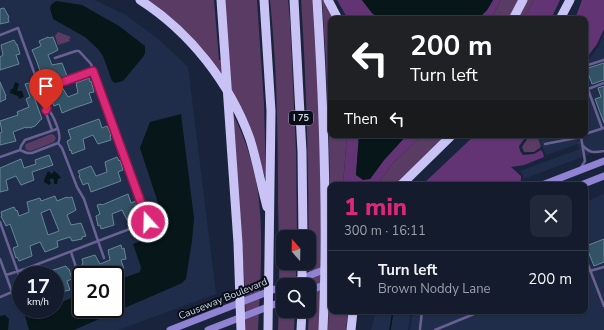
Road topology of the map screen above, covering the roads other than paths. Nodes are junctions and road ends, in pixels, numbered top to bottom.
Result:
1 (140, 0) edge
2 (220, 0) edge
3 (264, 0) edge
4 (294, 0) edge
5 (317, 0) edge
6 (328, 0) edge
7 (522, 0) edge
8 (570, 0) edge
9 (336, 16) edge
10 (514, 16) edge
11 (562, 16) edge
12 (0, 35) edge
13 (54, 58) dead end
14 (604, 60) edge
15 (588, 65) edge
16 (93, 71) junction
17 (604, 83) edge
18 (588, 89) joint
19 (40, 90) junction
20 (47, 108) junction
21 (603, 128) edge
22 (57, 129) junction
23 (52, 130) junction
24 (588, 134) edge
25 (449, 138) edge
26 (571, 138) edge
27 (584, 138) edge
28 (58, 143) junction
29 (545, 144) dead end
30 (583, 146) junction
31 (20, 150) junction
32 (604, 151) edge
33 (0, 157) edge
34 (604, 161) edge
35 (579, 171) junction
36 (604, 176) edge
37 (404, 182) edge
38 (550, 182) edge
39 (588, 182) edge
40 (270, 220) junction
41 (0, 222) edge
42 (303, 230) edge
43 (98, 241) junction
44 (71, 252) junction
45 (104, 258) dead end
46 (0, 259) edge
47 (588, 265) edge
48 (16, 266) edge
49 (30, 266) edge
50 (76, 266) edge
51 (604, 266) edge
52 (328, 268) edge
53 (590, 271) junction
54 (12, 272) edge
55 (6, 275) junction
56 (302, 278) edge
57 (328, 283) edge
58 (276, 288) edge
59 (316, 288) edge
60 (12, 292) joint
61 (0, 297) edge
62 (276, 304) edge
63 (604, 305) edge
64 (353, 314) edge
65 (422, 314) edge
66 (474, 314) dead end
67 (302, 318) edge
68 (420, 329) edge
69 (170, 330) edge
70 (208, 330) edge
71 (241, 330) edge
72 (268, 330) edge
73 (302, 330) edge
74 (323, 330) edge
75 (351, 330) edge
76 (435, 330) edge

1 - 40 highway
2 - 71 highway
3 - 40 highway
4 - 42 highway, I 75
5 - 74 highway
6 - 9 highway
7 - 10 highway
8 - 11 highway
12 - 19 lane
13 - 16 lane
14 - 15 lane
16 - 19 lane
16 - 43 lane
17 - 18 lane
18 - 21 lane
19 - 20 lane
20 - 22 lane
20 - 23 lane
21 - 24 lane
22 - 23 lane
22 - 28 lane
23 - 31 lane
25 - 37 highway
26 - 29 lane
27 - 30 lane
28 - 31 lane
28 - 43 lane
30 - 32 lane
30 - 35 lane
31 - 33 lane
34 - 35 main road
35 - 38 main road
36 - 39 main road
40 - 72 highway
41 - 48 lane
43 - 44 lane
43 - 45 lane
44 - 49 lane
44 - 50 lane
46 - 55 lane
47 - 53 lane
51 - 53 lane
52 - 56 main road, Causeway Boulevard
53 - 63 lane
54 - 55 lane
55 - 60 lane
57 - 59 main road
58 - 69 main road, Causeway Boulevard
60 - 61 lane
62 - 70 main road
64 - 75 highway
65 - 68 lane
66 - 76 lane
67 - 73 highway

